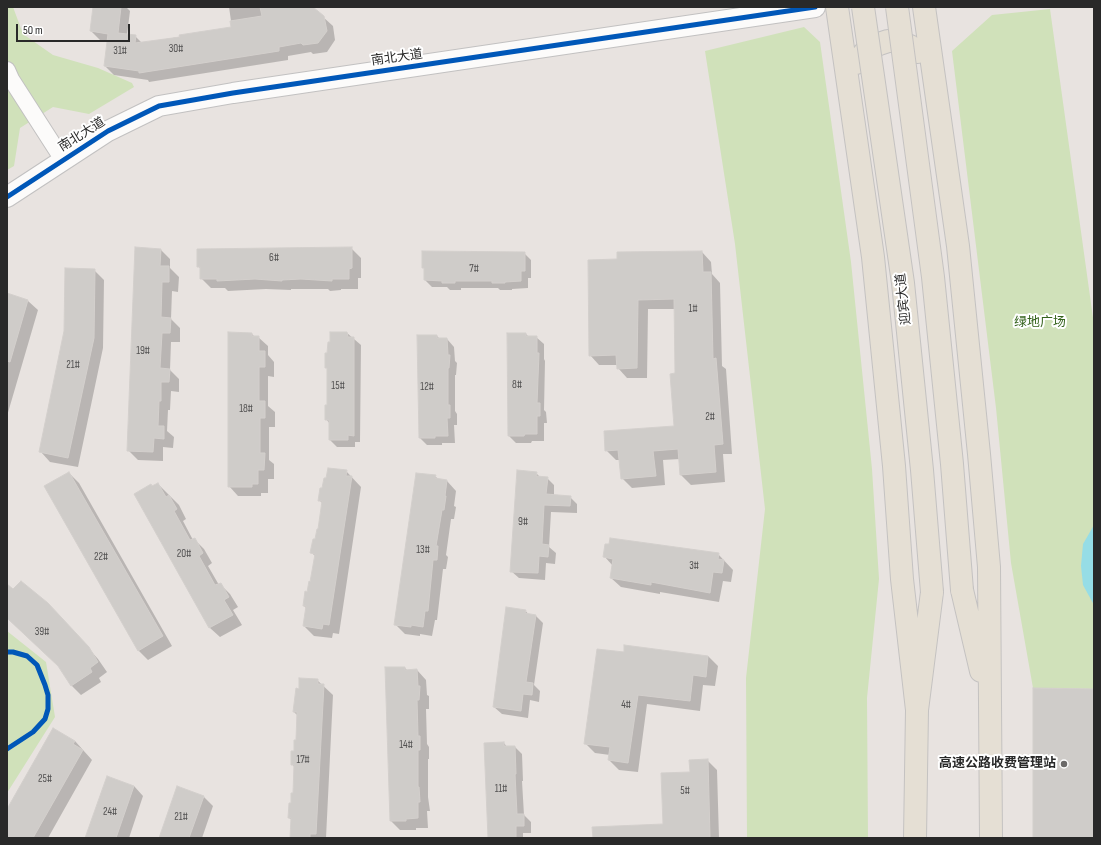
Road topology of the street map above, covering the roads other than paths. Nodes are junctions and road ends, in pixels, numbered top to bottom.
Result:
1 (815, 7) edge
2 (837, 7) edge
3 (863, 7) edge
4 (897, 7) edge
5 (924, 7) edge
6 (7, 70) edge
7 (935, 80) junction
8 (849, 93) junction
9 (63, 160) junction
10 (7, 197) edge
11 (991, 709) junction
12 (917, 710) junction
13 (915, 838) edge
14 (992, 838) edge

1 - 9 street, 南北大道
2 - 8 main road
3 - 12 main road, 迎宾大道, bridge
4 - 11 main road, bridge
5 - 7 main road
6 - 9 street
7 - 8 main road
7 - 11 main road
8 - 12 main road
9 - 10 street, 南北大道
11 - 14 main road
12 - 13 main road

